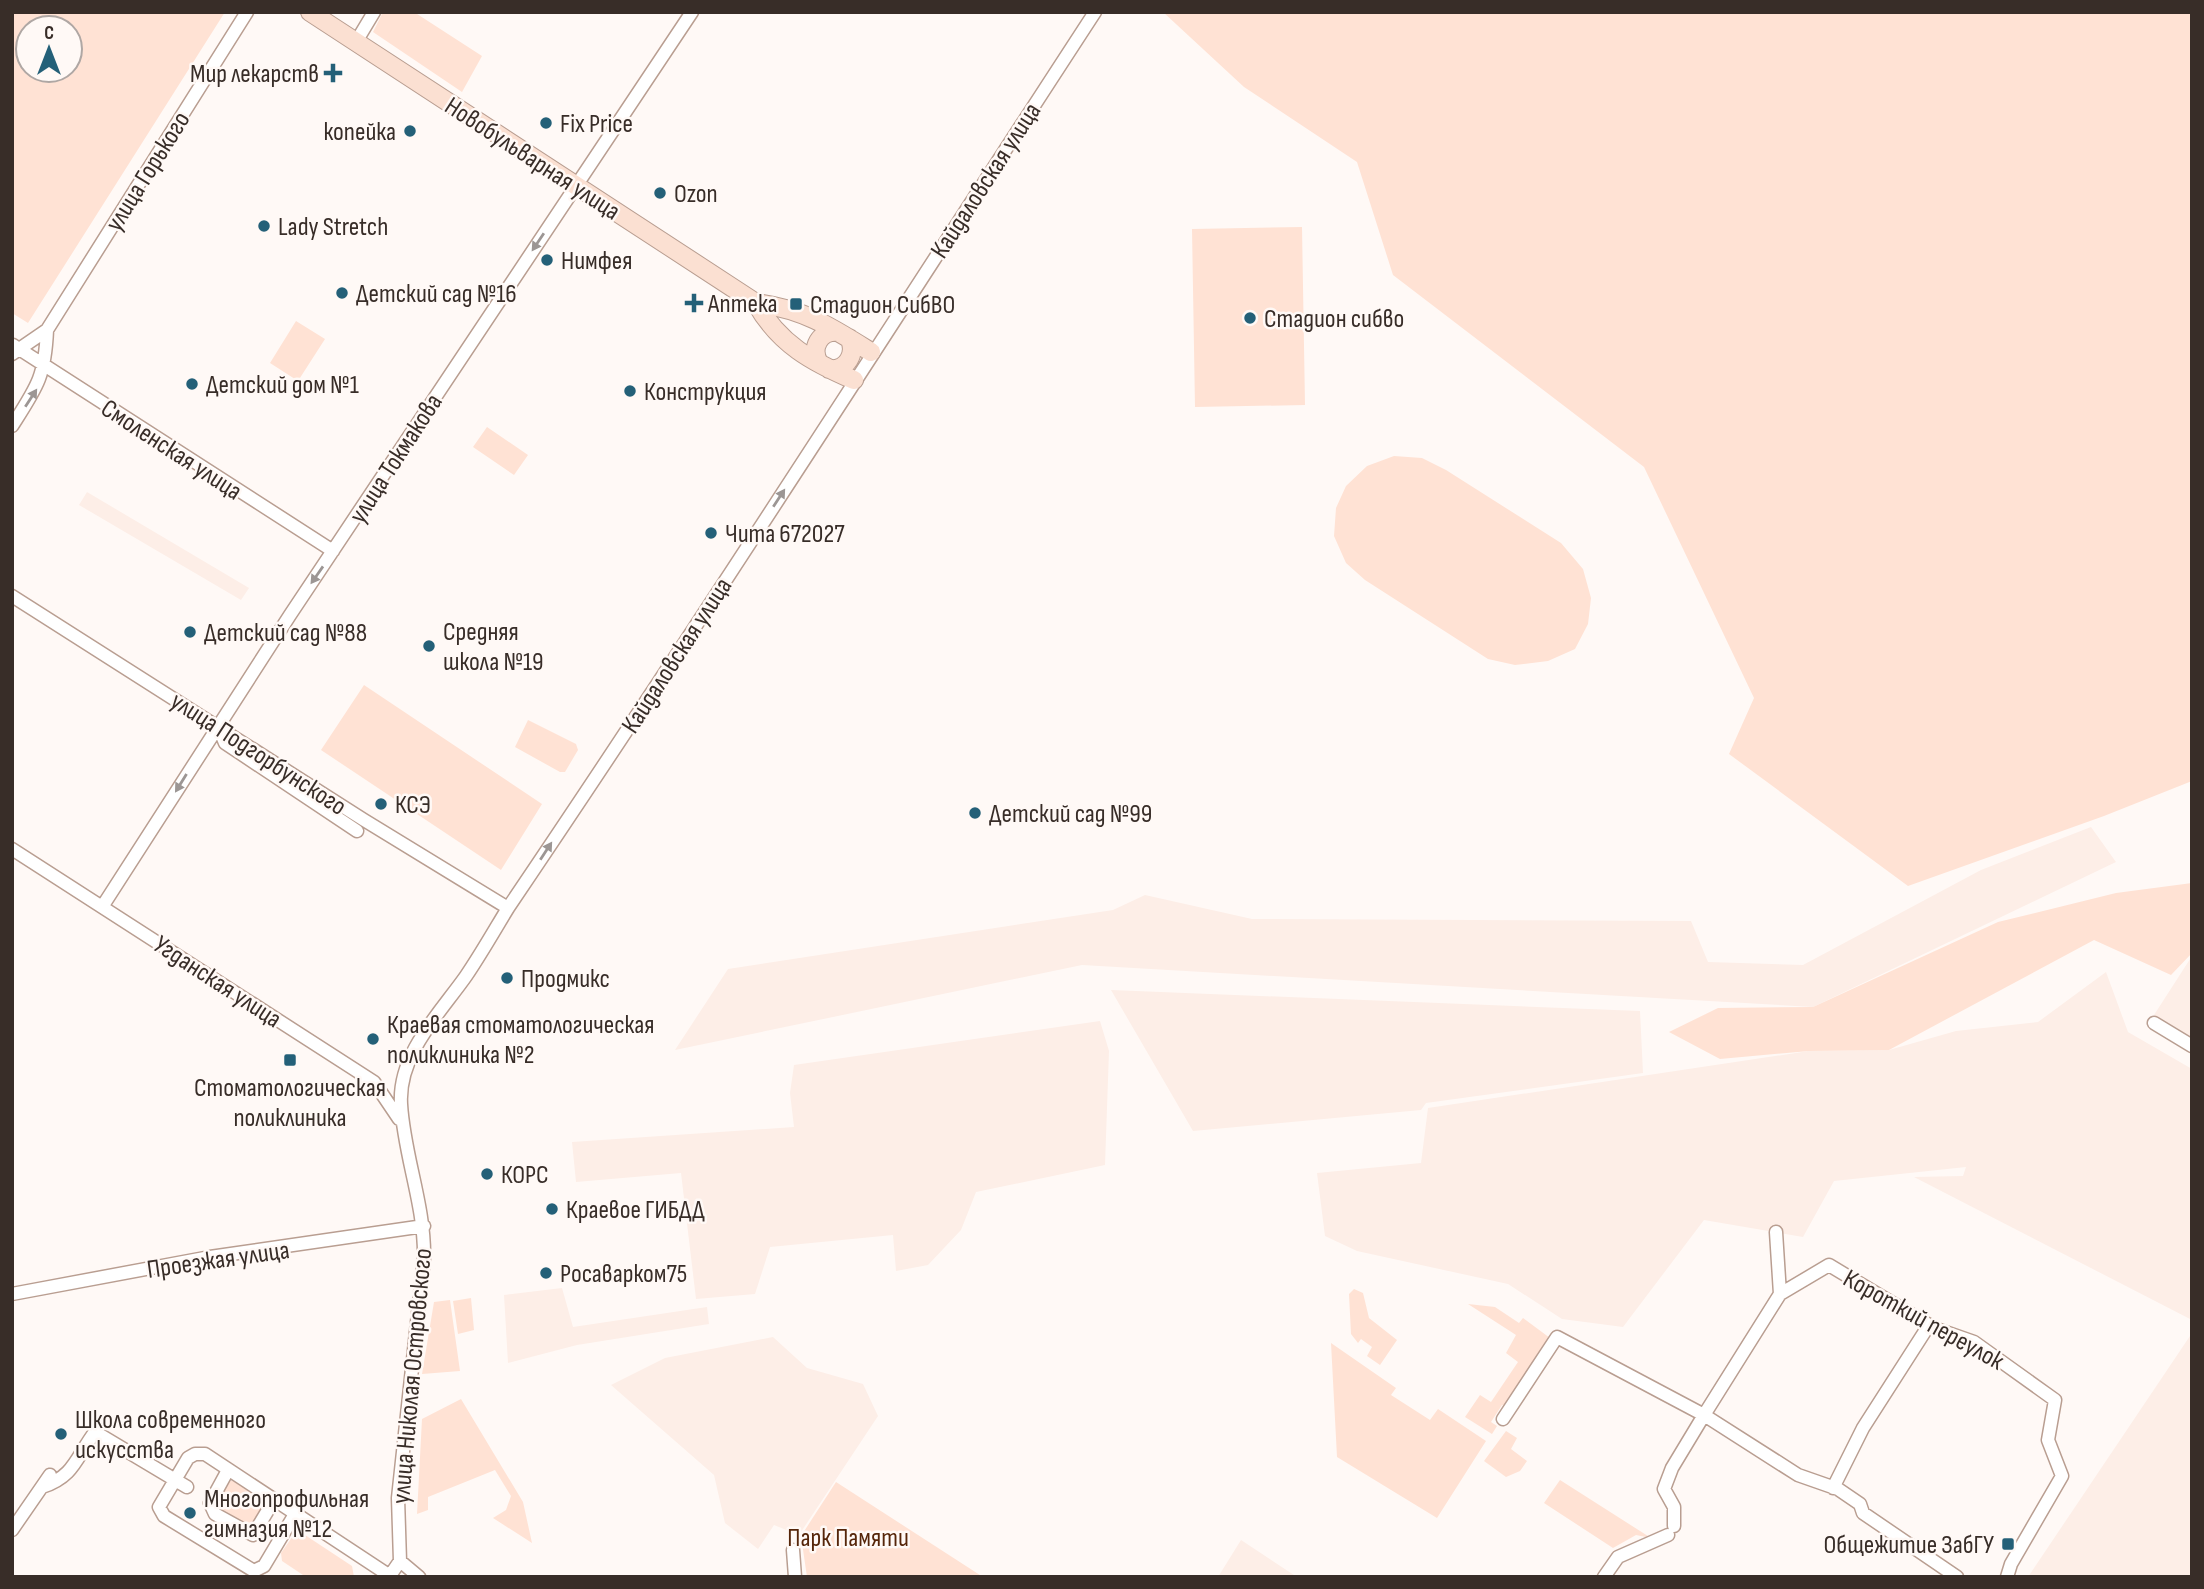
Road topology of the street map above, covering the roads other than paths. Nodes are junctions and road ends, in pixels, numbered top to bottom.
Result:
1 (247, 12) edge
2 (310, 12) edge
3 (374, 12) edge
4 (692, 12) edge
5 (1095, 12) edge
6 (356, 42) junction
7 (576, 186) junction
8 (757, 303) junction
9 (47, 330) junction
10 (844, 335) junction
11 (14, 349) edge
12 (871, 352) junction
13 (824, 366) junction
14 (45, 367) junction
15 (854, 380) junction
16 (12, 426) edge
17 (333, 551) junction
18 (12, 596) edge
19 (218, 726) junction
20 (356, 831) dead end
21 (12, 849) edge
22 (102, 907) junction
23 (508, 908) junction
24 (2154, 1023) dead end
25 (2192, 1046) edge
26 (405, 1132) junction
27 (424, 1226) junction
28 (1776, 1232) dead end
29 (12, 1294) edge
30 (1780, 1294) junction
31 (1929, 1325) junction
32 (1704, 1415) junction
33 (1503, 1419) dead end
34 (228, 1470) junction
35 (50, 1475) dead end
36 (42, 1487) junction
37 (187, 1487) dead end
38 (1833, 1488) junction
39 (274, 1500) junction
40 (295, 1514) junction
41 (12, 1530) edge
42 (793, 1550) dead end
43 (400, 1561) junction
44 (389, 1576) edge
45 (419, 1577) edge
46 (795, 1577) edge
47 (1604, 1577) edge
48 (1957, 1577) edge
49 (2007, 1577) edge

1 - 9 street, улица Горького
2 - 6 street, Новобульварная улица
3 - 6 street
4 - 7 street, улица Токмакова
5 - 12 street, Кайдаловская улица
6 - 7 street, Новобульварная улица
7 - 8 street, Новобульварная улица
7 -> 17 street, улица Токмакова
8 - 10 street
8 - 13 street
9 - 11 street, улица Горького
9 - 14 street, улица Горького
10 - 12 street
10 - 13 street
10 - 13 street
11 - 14 street, Смоленская улица
12 - 15 street, Кайдаловская улица
13 - 15 street
16 -> 14 street, улица Горького
14 - 17 street, Смоленская улица
23 -> 15 street, Кайдаловская улица
17 -> 19 street, улица Токмакова
18 - 19 street, улица Подгорбунского
19 - 20 street
19 -> 22 street, улица Токмакова
19 - 23 street, улица Подгорбунского
21 - 22 street, Угданская улица
22 - 26 street, Угданская улица
23 - 26 street, Кайдаловская улица
24 - 25 street
26 - 27 street, улица Николая Островского
27 - 29 street, Проезжая улица
27 - 43 street, улица Николая Островского
28 - 30 street
30 - 31 street, Короткий переулок
30 - 32 street
31 - 38 street
31 - 49 street, Короткий переулок
32 - 33 street
32 - 38 street
32 - 47 street
34 - 39 street
34 - 39 street
34 - 40 street
35 - 36 street
36 - 37 street
36 - 41 street
38 - 48 street
39 - 40 street
40 - 44 street
42 - 46 street
43 - 44 street
43 - 45 street

